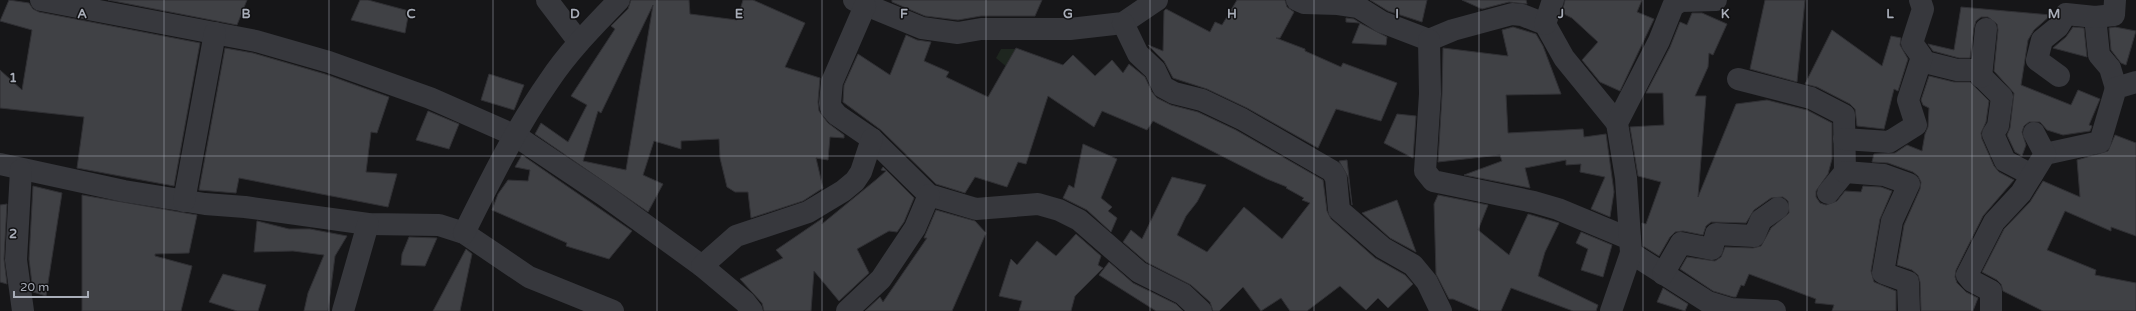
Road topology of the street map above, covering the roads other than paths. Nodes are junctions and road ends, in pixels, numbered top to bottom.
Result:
1 (41, 0) edge
2 (547, 0) edge
3 (619, 0) edge
4 (1157, 0) edge
5 (1297, 0) edge
6 (1553, 0) edge
7 (1681, 0) edge
8 (1716, 0) edge
9 (1920, 0) edge
10 (2115, 0) edge
11 (859, 3) edge
12 (80, 4) edge
13 (2095, 17) junction
14 (1123, 23) junction
15 (1545, 24) junction
16 (1986, 29) dead end
17 (215, 33) junction
18 (1429, 40) junction
19 (579, 42) junction
20 (1921, 61) junction
21 (2059, 76) dead end
22 (1981, 77) junction
23 (1738, 79) dead end
24 (2126, 85) edge
25 (1616, 124) junction
26 (2034, 133) dead end
27 (516, 136) junction
28 (872, 139) junction
29 (1844, 139) junction
30 (2045, 154) junction
31 (0, 164) edge
32 (21, 170) junction
33 (1845, 172) junction
34 (2032, 176) junction
35 (1828, 193) dead end
36 (929, 195) junction
37 (184, 201) junction
38 (1778, 208) dead end
39 (368, 224) junction
40 (464, 233) junction
41 (1630, 246) junction
42 (702, 266) junction
43 (1663, 274) junction
44 (1439, 310) edge
45 (23, 311) edge
46 (343, 311) edge
47 (613, 311) edge
48 (752, 311) edge
49 (847, 311) edge
50 (1202, 311) edge
51 (1612, 311) edge
52 (1772, 311) edge
53 (1909, 311) edge
54 (1991, 311) edge

1 - 12 street
2 - 19 street
3 - 19 street
4 - 14 street
5 - 18 street
6 - 15 street
7 - 8 street
7 - 25 street
9 - 20 street
10 - 13 street
11 - 14 street
11 - 28 street
12 - 17 street
13 - 21 street
13 - 24 street
14 - 44 street
15 - 18 street
15 - 25 street
16 - 22 street
17 - 27 street
17 - 37 street
18 - 41 street
19 - 27 street
20 - 22 street
20 - 29 street
22 - 34 street
23 - 29 street
24 - 30 street
25 - 41 street
26 - 30 street
27 - 40 street
27 - 42 street
28 - 36 street
28 - 42 street
29 - 33 street
30 - 34 street
31 - 32 street
32 - 37 street
32 - 45 street
33 - 35 street
33 - 53 street
34 - 54 street
36 - 49 street
36 - 50 street
37 - 39 street
38 - 43 street
39 - 40 street
39 - 46 street
40 - 47 street
41 - 43 street
41 - 51 street
42 - 48 street
43 - 52 street

